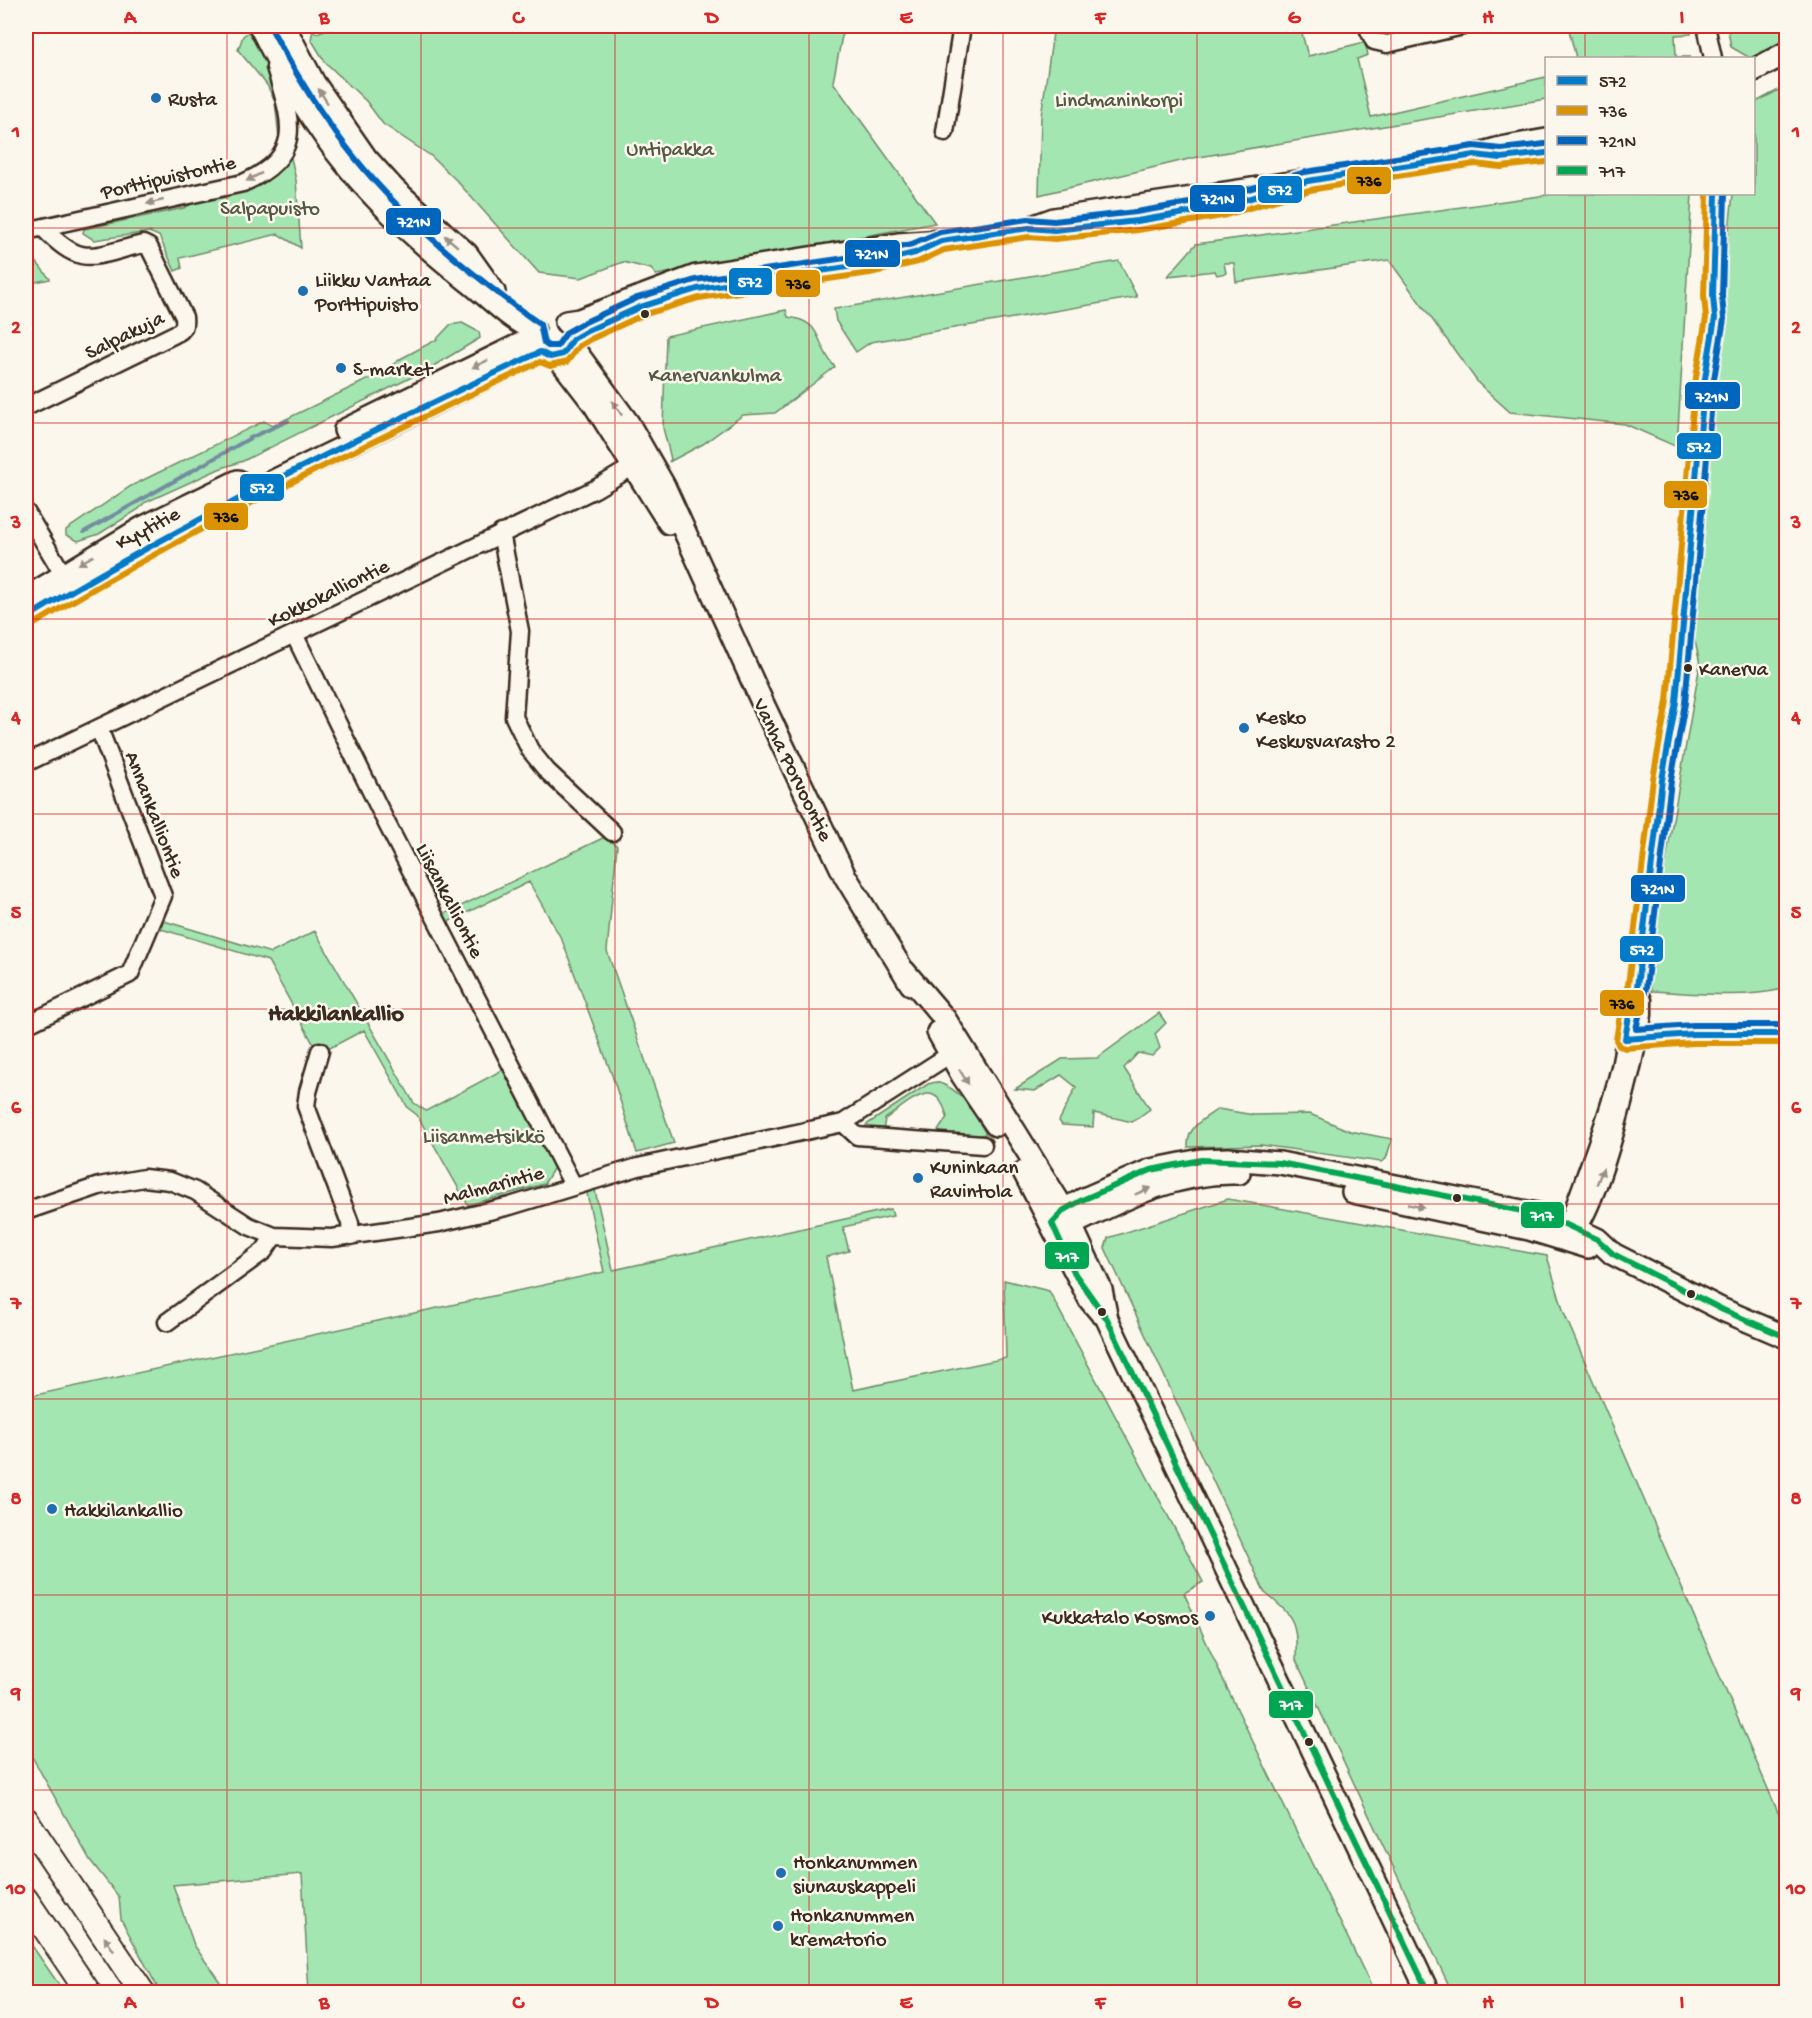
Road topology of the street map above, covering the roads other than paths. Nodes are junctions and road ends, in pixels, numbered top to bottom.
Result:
1 (284, 26) edge
2 (962, 26) edge
3 (1367, 26) edge
4 (1463, 26) edge
5 (1706, 26) edge
6 (263, 31) edge
7 (1786, 53) edge
8 (1713, 57) edge
9 (1755, 69) edge
10 (1786, 69) edge
11 (1755, 85) edge
12 (945, 132) dead end
13 (1545, 140) edge
14 (1545, 153) edge
15 (1475, 155) junction
16 (1716, 195) edge
17 (43, 228) junction
18 (26, 231) edge
19 (551, 338) junction
20 (26, 406) edge
21 (641, 462) junction
22 (26, 513) edge
23 (501, 533) junction
24 (67, 581) junction
25 (26, 598) edge
26 (26, 618) edge
27 (294, 634) junction
28 (99, 728) junction
29 (26, 763) edge
30 (612, 832) dead end
31 (26, 1025) edge
32 (1786, 1034) edge
33 (1632, 1039) junction
34 (957, 1050) junction
35 (320, 1051) dead end
36 (843, 1123) junction
37 (982, 1145) dead end
38 (573, 1185) junction
39 (26, 1210) edge
40 (1063, 1219) junction
41 (1572, 1231) junction
42 (273, 1236) junction
43 (351, 1236) junction
44 (166, 1322) dead end
45 (1786, 1337) edge
46 (26, 1820) edge
47 (26, 1900) edge
48 (88, 1992) edge
49 (142, 1992) edge
50 (1428, 1992) edge

19 -> 1 main road, Vanha Porvoontie
2 - 12 street
3 - 4 street
5 - 8 street
6 -> 17 street, Porttipuistontie
6 - 19 main road, Vanha Porvoontie
7 - 9 main road
10 - 11 main road
13 - 15 main road, Kyytitie
14 - 15 main road, Kyytitie
15 - 19 main road, Kyytitie
16 - 33 street
17 - 18 street, Porttipuistontie
17 - 20 street, Salpakuja
19 - 21 main road, Vanha Porvoontie
19 - 24 main road, Kyytitie
21 - 23 street, Kokkokalliontie
21 - 34 main road, Vanha Porvoontie
22 - 24 street
23 - 27 street, Kokkokalliontie
23 - 30 street
24 - 25 main road, Kyytitie
24 - 26 main road, Kyytitie
27 - 28 street, Kokkokalliontie
27 - 38 street, Liisankalliontie
28 - 29 street, Kokkokalliontie
28 - 31 street, Annankalliontie
32 - 33 street
33 - 41 street
34 - 36 street, Malmarintie
34 - 40 main road, Vanha Porvoontie
35 - 43 street
36 - 37 street
36 - 38 street, Malmarintie
38 - 43 street, Malmarintie
39 - 42 street, Malmarintie
40 - 41 main road
40 - 50 main road, Vanha Porvoontie
41 - 45 main road
42 - 43 street, Malmarintie
42 - 44 street
49 -> 46 highway
47 - 48 highway

